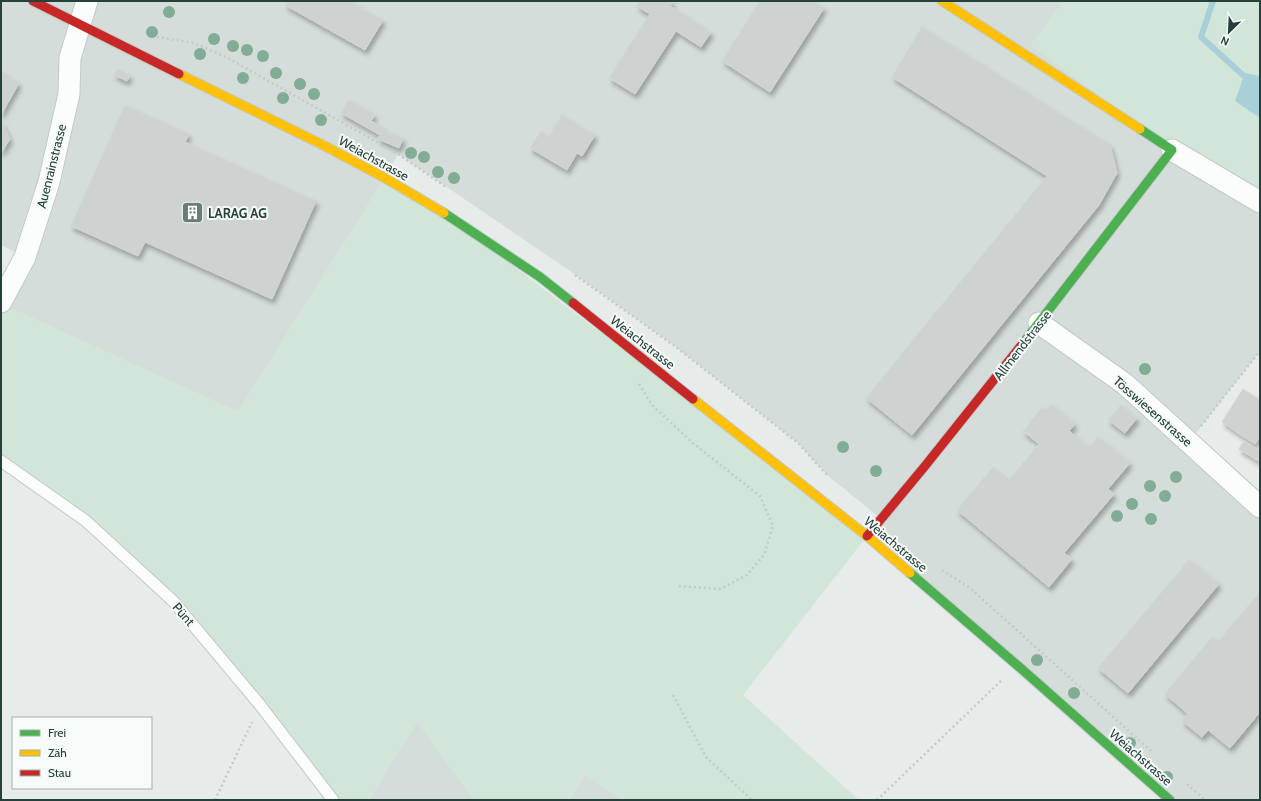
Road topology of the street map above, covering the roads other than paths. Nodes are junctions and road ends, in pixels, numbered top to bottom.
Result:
1 (33, 1) edge
2 (88, 1) edge
3 (942, 1) edge
4 (80, 25) junction
5 (1172, 150) junction
6 (1260, 202) edge
7 (1, 302) edge
8 (1039, 323) junction
9 (1, 461) edge
10 (1260, 508) edge
11 (867, 536) junction
12 (332, 800) edge
13 (1170, 800) edge

1 - 4 main road, Weiachstrasse
2 - 4 street
3 - 5 main road
4 - 7 street, Auenrainstrasse
4 - 11 main road, Weiachstrasse
5 - 6 street
5 - 8 main road, Allmendstrasse
8 - 10 street, Tösswiesenstrasse
8 - 11 main road, Allmendstrasse
9 - 12 lane, Pünt
11 - 13 main road, Weiachstrasse

